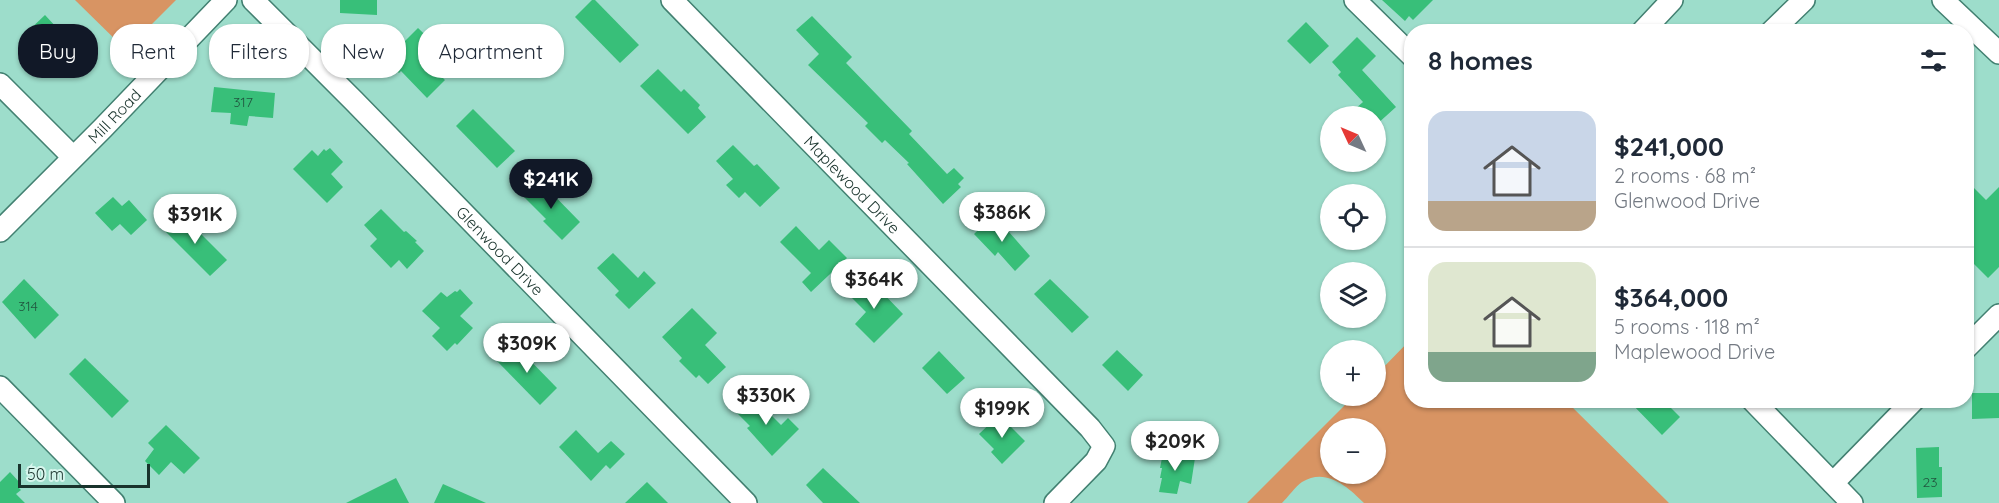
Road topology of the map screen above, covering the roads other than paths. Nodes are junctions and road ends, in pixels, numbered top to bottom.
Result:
1 (226, 0) edge
2 (253, 0) edge
3 (672, 0) edge
4 (1355, 0) edge
5 (1672, 0) edge
6 (1804, 0) edge
7 (1943, 0) edge
8 (1650, 24) edge
9 (1779, 24) edge
10 (1968, 24) edge
11 (1974, 29) edge
12 (1404, 48) edge
13 (1999, 53) edge
14 (0, 84) edge
15 (73, 157) junction
16 (0, 231) edge
17 (1999, 315) edge
18 (1974, 340) edge
19 (0, 387) edge
20 (1760, 408) edge
21 (1906, 408) edge
22 (1833, 483) junction
23 (114, 503) edge
24 (746, 503) edge
25 (1055, 503) edge
26 (1852, 503) edge

1 - 15 street, Mill Road
2 - 24 street, Glenwood Drive
3 - 25 street, Maplewood Drive
4 - 12 street
5 - 8 street
6 - 9 street
7 - 10 street
11 - 13 street
14 - 15 street
15 - 16 street, Mill Road
17 - 18 street
19 - 23 street
20 - 22 street
21 - 22 street
22 - 26 street

